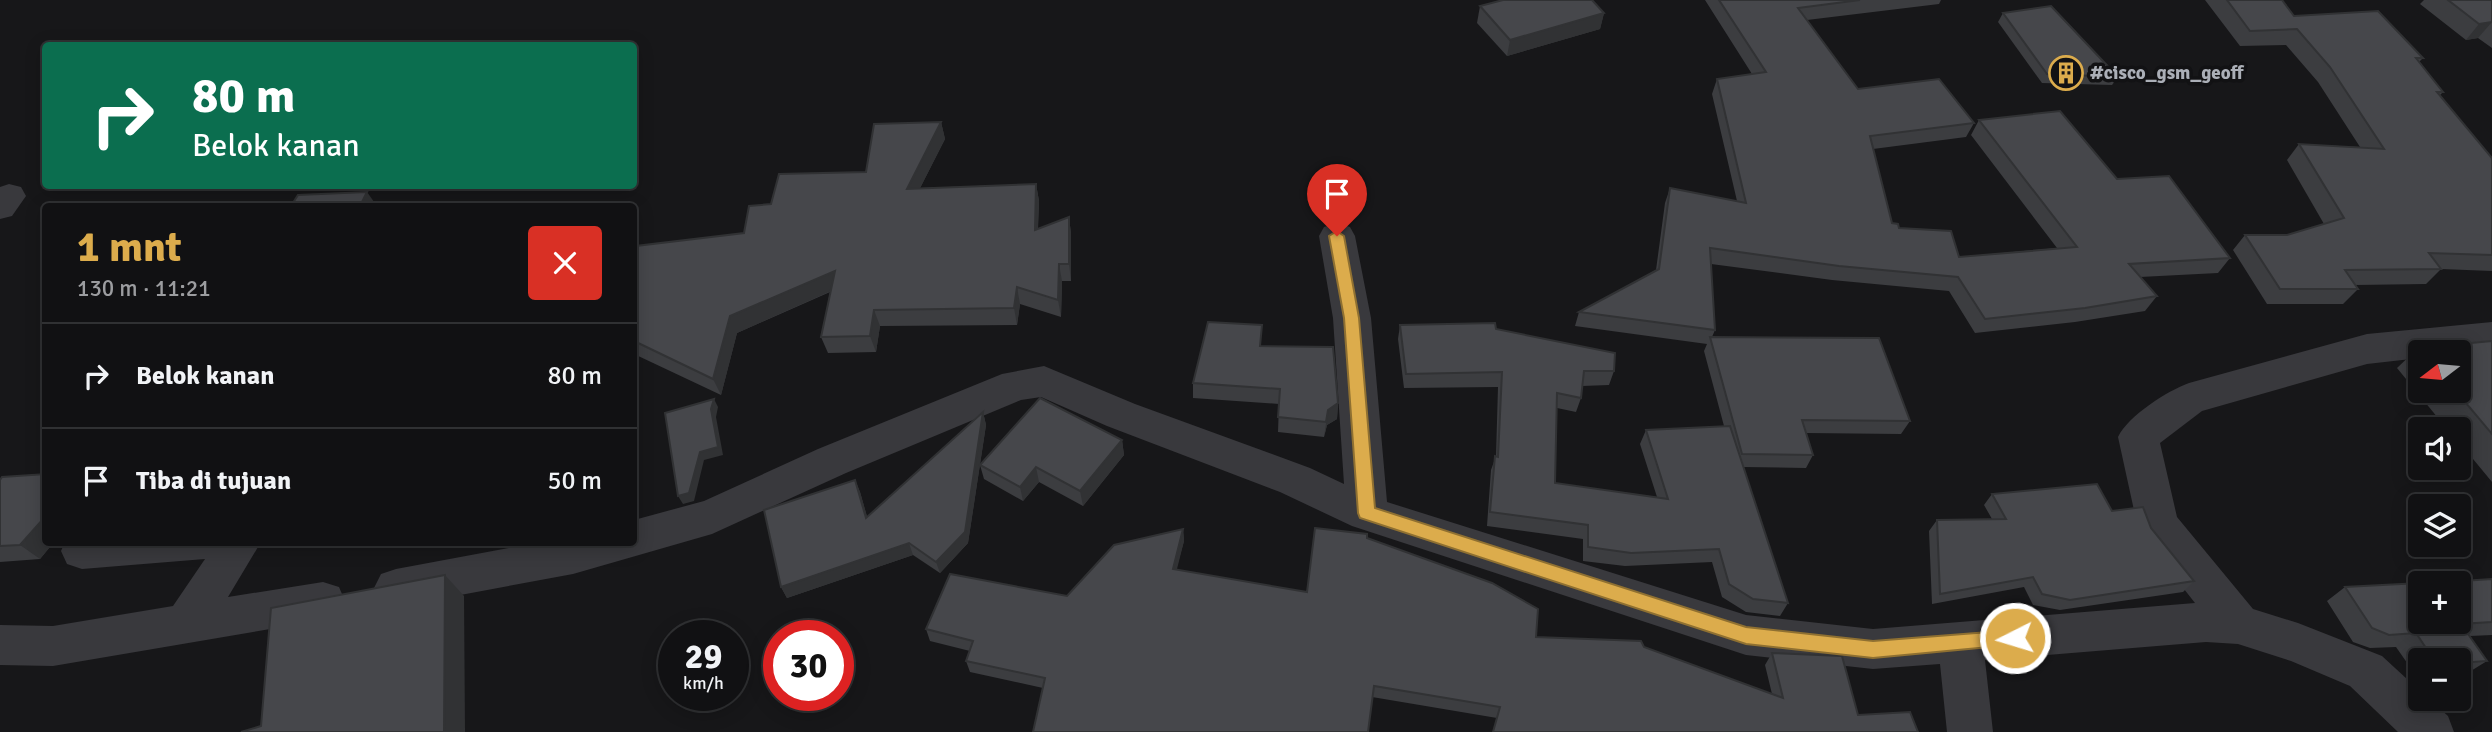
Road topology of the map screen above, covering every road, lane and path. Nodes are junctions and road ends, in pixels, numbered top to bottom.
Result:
1 (1337, 236) dead end
2 (2492, 336) edge
3 (1367, 513) junction
4 (637, 537) edge
5 (148, 546) edge
6 (237, 546) edge
7 (604, 546) edge
8 (82, 551) dead end
9 (467, 558) edge
10 (187, 624) junction
11 (2238, 624) junction
12 (1960, 642) junction
13 (0, 645) edge
14 (1970, 732) edge
15 (2431, 732) edge

1 - 3 street
2 - 11 street
3 - 4 street
3 - 12 street
5 - 8 street
6 - 10 street
7 - 9 street
9 - 10 street
10 - 13 street
11 - 12 street
11 - 15 street
12 - 14 street

